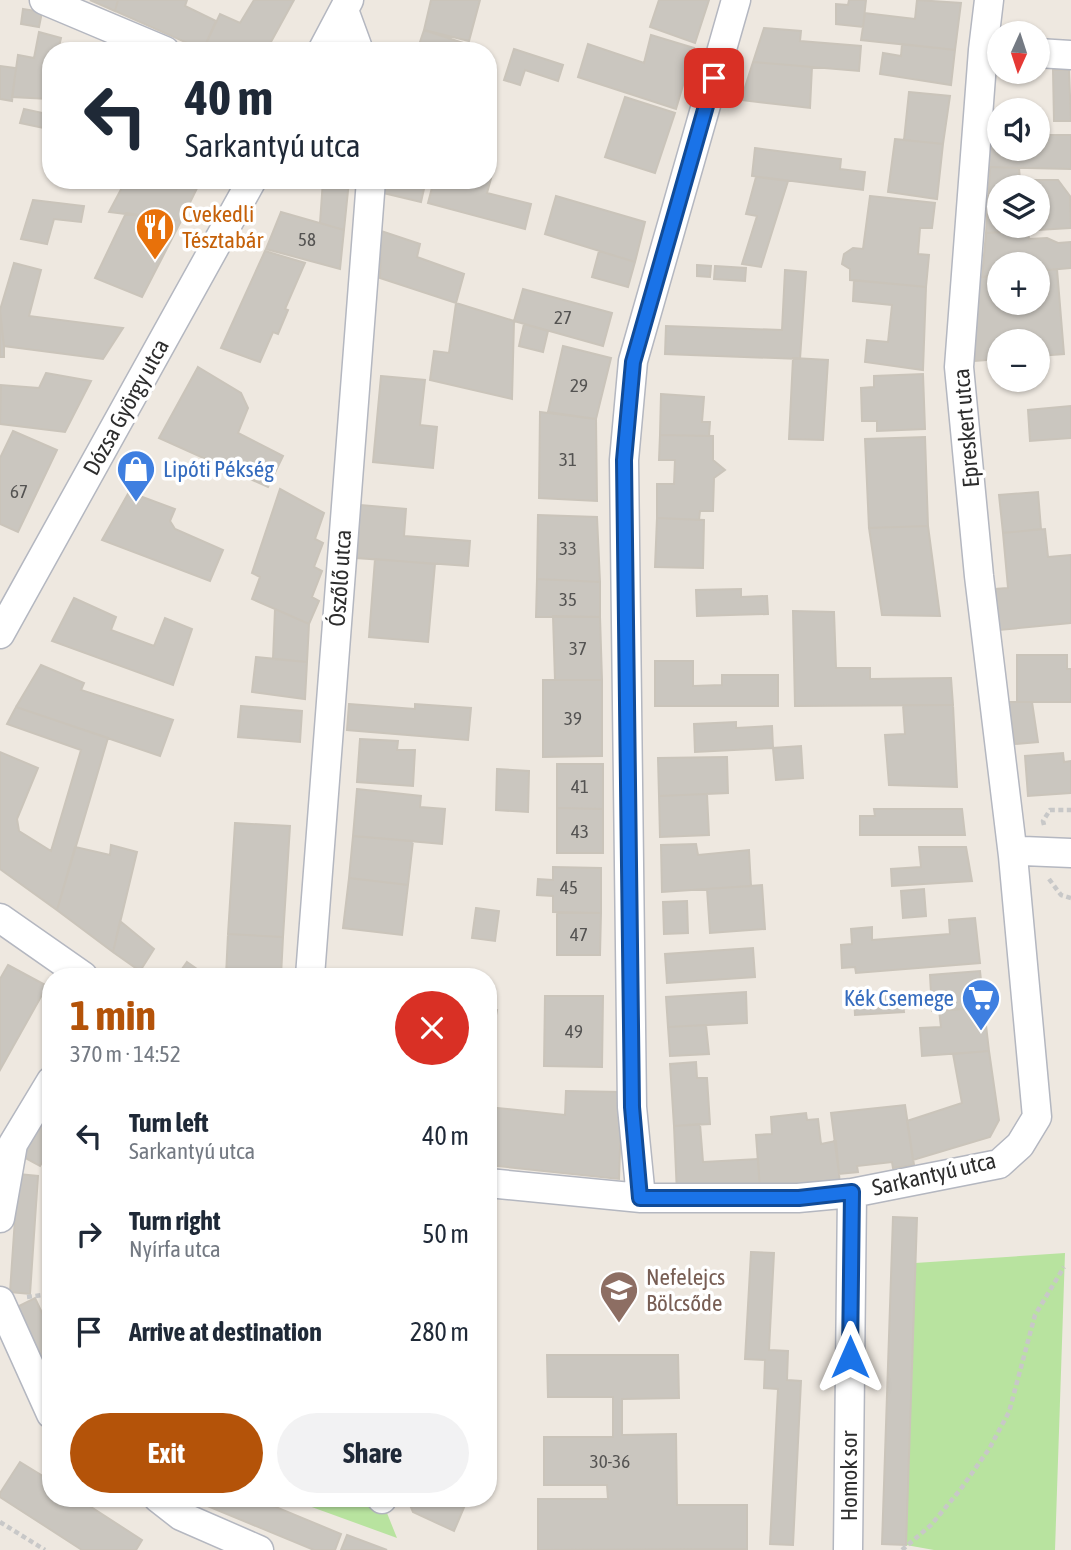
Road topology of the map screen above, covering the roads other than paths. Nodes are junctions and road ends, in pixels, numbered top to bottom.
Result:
1 (44, 0) edge
2 (736, 0) edge
3 (989, 0) edge
4 (347, 5) edge
5 (990, 21) edge
6 (144, 42) edge
7 (327, 42) edge
8 (357, 42) edge
9 (1050, 54) edge
10 (1071, 55) edge
11 (988, 84) edge
12 (247, 189) edge
13 (370, 189) edge
14 (0, 634) edge
15 (1071, 853) edge
16 (1013, 856) junction
17 (0, 918) edge
18 (72, 968) edge
19 (311, 968) edge
20 (42, 1096) edge
21 (497, 1185) edge
22 (852, 1192) junction
23 (640, 1198) junction
24 (0, 1218) edge
25 (0, 1301) edge
26 (42, 1394) edge
27 (170, 1507) edge
28 (258, 1550) edge
29 (848, 1550) edge

1 - 6 street
2 - 23 street
3 - 5 street, Epreskert utca
4 - 7 street
4 - 8 street
9 - 10 street
11 - 16 street, Epreskert utca
12 - 14 street, Dózsa György utca
13 - 19 street, Ószőlő utca
15 - 16 street
16 - 22 street, Sarkantyú utca
17 - 18 street
20 - 24 street
21 - 23 street, Sarkantyú utca
22 - 23 street, Sarkantyú utca
22 - 29 street, Homok sor
25 - 26 street
27 - 28 street

